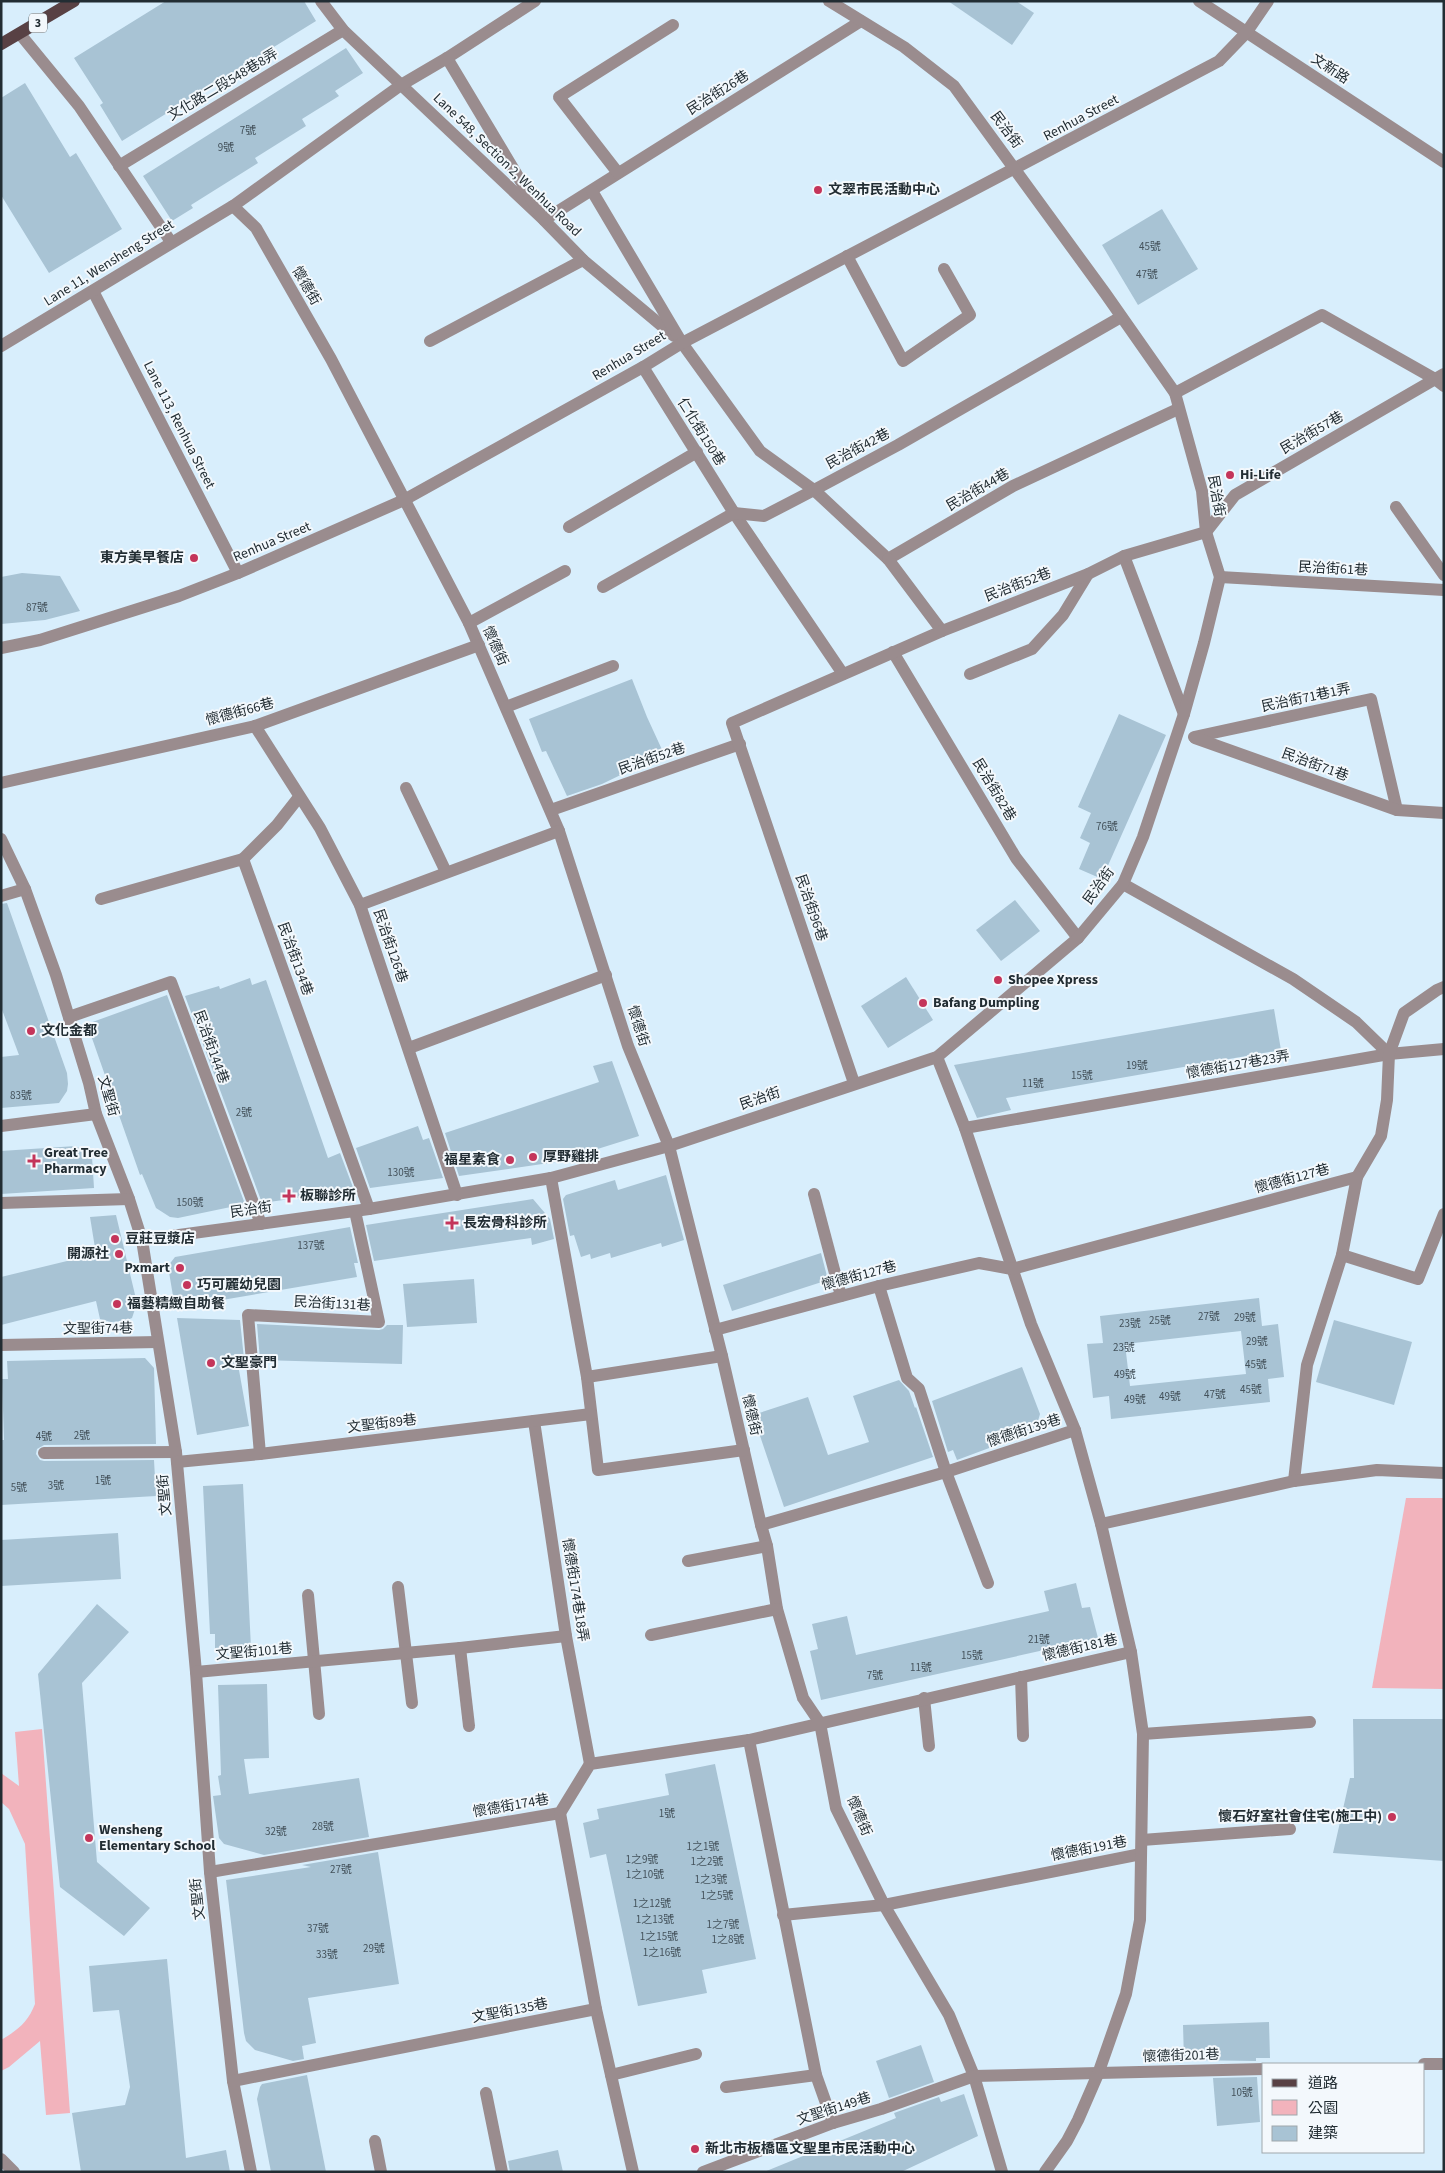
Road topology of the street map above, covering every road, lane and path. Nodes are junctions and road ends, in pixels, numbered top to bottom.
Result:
1 (74, 1) edge
2 (321, 1) edge
3 (535, 1) edge
4 (829, 1) edge
5 (1199, 1) edge
6 (1268, 1) edge
7 (861, 21) junction
8 (673, 25) dead end
9 (343, 30) junction
10 (1246, 33) junction
11 (20, 34) junction
12 (1, 44) edge
13 (447, 58) junction
14 (401, 85) junction
15 (1444, 162) edge
16 (119, 166) junction
17 (1016, 169) junction
18 (618, 174) junction
19 (592, 191) junction
20 (233, 206) junction
21 (544, 220) junction
22 (171, 242) junction
23 (847, 256) junction
24 (584, 260) junction
25 (944, 269) dead end
26 (93, 291) junction
27 (1121, 317) junction
28 (430, 341) dead end
29 (682, 342) junction
30 (1, 346) edge
31 (643, 367) junction
32 (1441, 380) edge
33 (1175, 393) junction
34 (1178, 408) junction
35 (697, 452) junction
36 (814, 490) junction
37 (404, 500) junction
38 (1396, 507) dead end
39 (734, 514) junction
40 (569, 527) dead end
41 (1206, 532) junction
42 (1124, 556) junction
43 (888, 560) junction
44 (565, 571) dead end
45 (238, 573) junction
46 (1088, 574) junction
47 (1444, 574) edge
48 (1220, 577) junction
49 (603, 587) dead end
50 (1444, 590) edge
51 (469, 623) junction
52 (942, 631) junction
53 (479, 645) junction
54 (1, 648) edge
55 (893, 652) junction
56 (613, 666) dead end
57 (843, 674) junction
58 (970, 674) dead end
59 (506, 707) junction
60 (1184, 714) junction
61 (255, 726) junction
62 (1178, 732) junction
63 (1194, 737) junction
64 (740, 744) junction
65 (1, 783) edge
66 (406, 788) dead end
67 (299, 797) junction
68 (550, 810) junction
69 (1397, 810) junction
70 (1444, 813) edge
71 (559, 831) junction
72 (1, 839) edge
73 (243, 858) junction
74 (446, 872) junction
75 (1123, 884) junction
76 (25, 889) junction
77 (1, 896) edge
78 (101, 899) dead end
79 (360, 905) junction
80 (1078, 938) junction
81 (606, 975) junction
82 (1444, 988) edge
83 (69, 1017) junction
84 (409, 1048) junction
85 (1444, 1048) edge
86 (1389, 1054) junction
87 (937, 1057) junction
88 (854, 1083) junction
89 (96, 1114) junction
90 (1, 1126) edge
91 (964, 1128) junction
92 (668, 1146) junction
93 (1357, 1177) junction
94 (551, 1178) junction
95 (814, 1194) dead end
96 (457, 1195) junction
97 (129, 1199) junction
98 (1, 1203) edge
99 (369, 1209) junction
100 (356, 1211) junction
101 (1444, 1214) edge
102 (261, 1224) junction
103 (142, 1240) junction
104 (1342, 1255) junction
105 (1012, 1269) junction
106 (879, 1286) junction
107 (841, 1296) junction
108 (716, 1330) junction
109 (158, 1342) junction
110 (1, 1345) edge
111 (722, 1356) junction
112 (587, 1377) junction
113 (591, 1414) junction
114 (534, 1421) junction
115 (1075, 1430) junction
116 (744, 1450) junction
117 (44, 1453) dead end
118 (260, 1454) junction
119 (177, 1457) junction
120 (946, 1472) junction
121 (1444, 1473) edge
122 (1294, 1481) junction
123 (1101, 1524) junction
124 (761, 1525) junction
125 (767, 1546) junction
126 (688, 1561) dead end
127 (988, 1583) dead end
128 (398, 1587) dead end
129 (308, 1595) dead end
130 (777, 1609) junction
131 (650, 1634) dead end
132 (566, 1636) junction
133 (460, 1648) junction
134 (1131, 1652) junction
135 (407, 1653) junction
136 (315, 1662) junction
137 (196, 1672) junction
138 (1021, 1677) junction
139 (924, 1698) junction
140 (412, 1703) dead end
141 (319, 1714) dead end
142 (820, 1722) junction
143 (1310, 1722) dead end
144 (468, 1726) dead end
145 (1142, 1734) junction
146 (1023, 1736) dead end
147 (749, 1740) junction
148 (929, 1746) dead end
149 (590, 1764) junction
150 (560, 1813) junction
151 (1290, 1828) dead end
152 (1142, 1840) junction
153 (1140, 1854) junction
154 (210, 1872) junction
155 (884, 1905) junction
156 (783, 1915) junction
157 (596, 2009) junction
158 (696, 2054) dead end
159 (1425, 2064) edge
160 (1444, 2064) edge
161 (1262, 2069) edge
162 (1098, 2074) junction
163 (610, 2075) junction
164 (816, 2075) junction
165 (974, 2076) junction
166 (233, 2080) junction
167 (726, 2087) dead end
168 (486, 2094) dead end
169 (833, 2123) junction
170 (375, 2141) dead end
171 (1, 2159) edge
172 (14, 2172) edge
173 (251, 2172) edge
174 (381, 2172) edge
175 (502, 2172) edge
176 (633, 2172) edge
177 (703, 2172) edge
178 (1002, 2172) edge
179 (1045, 2172) edge

1 - 11 main road, 3
2 - 9 street, Lane 548, Section 2, Wenhua Road
3 - 13 street, Lane 11, Wensheng Street
4 - 7 street, 民治街
5 - 10 street, 文新路
6 - 10 street, Renhua Street
7 - 17 street, 民治街
7 - 18 street, 民治街26巷
8 - 18 street
9 - 14 street, Lane 548, Section 2, Wenhua Road
9 - 16 street, 文化路二段548巷8弄
10 - 15 street, 文新路
10 - 17 street, Renhua Street
11 - 12 main road, 3
11 - 16 street
13 - 14 street, Lane 11, Wensheng Street
13 - 21 street
14 - 20 street, Lane 11, Wensheng Street
14 - 21 street, Lane 548, Section 2, Wenhua Road
16 - 22 street
17 - 23 street, Renhua Street
17 - 27 street, 民治街
18 - 19 street, 民治街26巷
19 - 21 street, 民治街26巷
19 - 29 street
20 - 22 street, Lane 11, Wensheng Street
20 - 37 street, 懷德街
21 - 24 street, Lane 548, Section 2, Wenhua Road
22 - 26 street, Lane 11, Wensheng Street
23 - 25 street
23 - 29 street, Renhua Street
24 - 28 street
24 - 29 street, Lane 548, Section 2, Wenhua Road
26 - 30 street, Lane 11, Wensheng Street
26 - 45 street, Lane 113, Renhua Street
27 - 33 street, 民治街
27 - 36 street, 民治街42巷
29 - 31 street, Renhua Street
29 - 36 street
31 - 35 street, 仁化街150巷
31 - 37 street, Renhua Street
32 - 33 street
32 - 41 street, 民治街57巷
33 - 34 street, 民治街
34 - 41 street, 民治街
34 - 43 street, 民治街44巷
35 - 39 street, 仁化街150巷
35 - 40 street
36 - 39 street, 民治街42巷
36 - 43 street
37 - 45 street, Renhua Street
37 - 51 street, 懷德街
38 - 47 street
39 - 49 street
39 - 57 street
41 - 42 street, 民治街52巷
41 - 48 street, 民治街
42 - 46 street, 民治街52巷
42 - 60 street
43 - 52 street
44 - 51 street
45 - 54 street, Renhua Street
46 - 52 street, 民治街52巷
46 - 58 street
48 - 50 street, 民治街61巷
48 - 60 street, 民治街
51 - 53 street, 懷德街
52 - 55 street, 民治街52巷
53 - 59 street, 懷德街
53 - 61 street, 懷德街66巷
55 - 57 street, 民治街52巷
55 - 80 street, 民治街82巷
56 - 59 street
57 - 64 street, 民治街52巷
59 - 68 street, 懷德街
60 - 62 street, 民治街
61 - 65 street, 懷德街66巷
61 - 67 street, 民治街126巷
62 - 63 street, 民治街71巷
62 - 75 street, 民治街
63 - 69 street, 民治街71巷
63 - 69 street, 民治街71巷1弄
64 - 68 street, 民治街52巷
64 - 88 street, 民治街96巷
66 - 74 street
67 - 73 street
67 - 79 street, 民治街126巷
68 - 71 street, 懷德街
69 - 70 street, 民治街71巷
71 - 74 street
71 - 81 street, 懷德街
72 - 76 street, 文聖街
73 - 78 street
73 - 99 street, 民治街134巷
74 - 79 street
75 - 80 street, 民治街
75 - 86 street
76 - 77 street
76 - 83 street, 文聖街
79 - 84 street, 民治街126巷
80 - 87 street, 民治街
81 - 84 street
81 - 92 street, 懷德街
82 - 86 street
83 - 89 street, 文聖街
83 - 102 street, 民治街144巷
84 - 96 street, 民治街126巷
85 - 86 street, 懷德街127巷23弄
86 - 91 street, 懷德街127巷23弄
86 - 93 street
87 - 88 street, 民治街
87 - 91 street
88 - 92 street, 民治街
89 - 90 street
89 - 97 street, 文聖街
91 - 105 street
92 - 94 street, 民治街
92 - 108 street, 懷德街
93 - 104 street
93 - 105 street, 懷德街127巷
94 - 96 street, 民治街
94 - 112 street
95 - 107 street
96 - 99 street, 民治街
97 - 98 street
97 - 103 street, 文聖街
99 - 100 street, 民治街
100 - 102 street, 民治街
100 - 118 street, 民治街131巷
101 - 104 street
102 - 103 street, 民治街
103 - 109 street, 文聖街
104 - 122 street
105 - 106 street, 懷德街127巷
105 - 115 street
106 - 107 street, 懷德街127巷
106 - 120 street
107 - 108 street, 懷德街127巷
108 - 111 street, 懷德街
109 - 110 street, 文聖街74巷
109 - 119 street, 文聖街
111 - 112 street
111 - 116 street, 懷德街
112 - 113 street
113 - 114 street, 文聖街89巷
113 - 116 street
114 - 118 street, 文聖街89巷
114 - 132 street, 懷德街174巷18弄
115 - 120 street, 懷德街139巷
115 - 123 street, 懷德街139巷
116 - 124 street, 懷德街
117 - 119 street, 文聖街89巷
118 - 119 street, 文聖街89巷
119 - 137 street, 文聖街
120 - 124 street, 懷德街139巷
120 - 127 street
121 - 122 street
122 - 123 street
123 - 134 street, 懷德街139巷
124 - 125 street, 懷德街
125 - 126 street
125 - 130 street, 懷德街
128 - 135 street
129 - 136 street
130 - 131 street
130 - 142 street, 懷德街
132 - 133 street, 文聖街101巷
132 - 149 street, 懷德街174巷18弄
133 - 135 street, 文聖街101巷
133 - 144 street
134 - 138 street, 懷德街181巷
134 - 145 street, 懷德街181巷
135 - 136 street, 文聖街101巷
135 - 140 street
136 - 137 street, 文聖街101巷
136 - 141 street
137 - 154 street, 文聖街
138 - 139 street, 懷德街181巷
138 - 146 street
139 - 142 street, 懷德街181巷
139 - 148 street
142 - 147 street
142 - 155 street, 懷德街
143 - 145 street
145 - 152 street, 懷德街181巷
147 - 149 street
147 - 156 street
149 - 150 street, 懷德街174巷
150 - 154 street, 懷德街174巷
150 - 157 street
151 - 152 street, 懷德街191巷
152 - 153 street, 懷德街191巷
153 - 155 street, 懷德街191巷
153 - 162 street
154 - 166 street, 文聖街
155 - 156 street
155 - 165 street, 懷德街
156 - 164 street
157 - 163 street
157 - 166 street, 文聖街135巷
158 - 163 street
159 - 160 street
161 - 162 street, 懷德街201巷
162 - 165 street, 懷德街201巷
162 - 179 street
163 - 176 street
164 - 167 street
164 - 169 street
165 - 169 street, 文聖街149巷
165 - 178 street, 懷德街
166 - 173 street, 文聖街
168 - 175 street
169 - 177 street, 文聖街149巷
170 - 174 street
171 - 172 street

